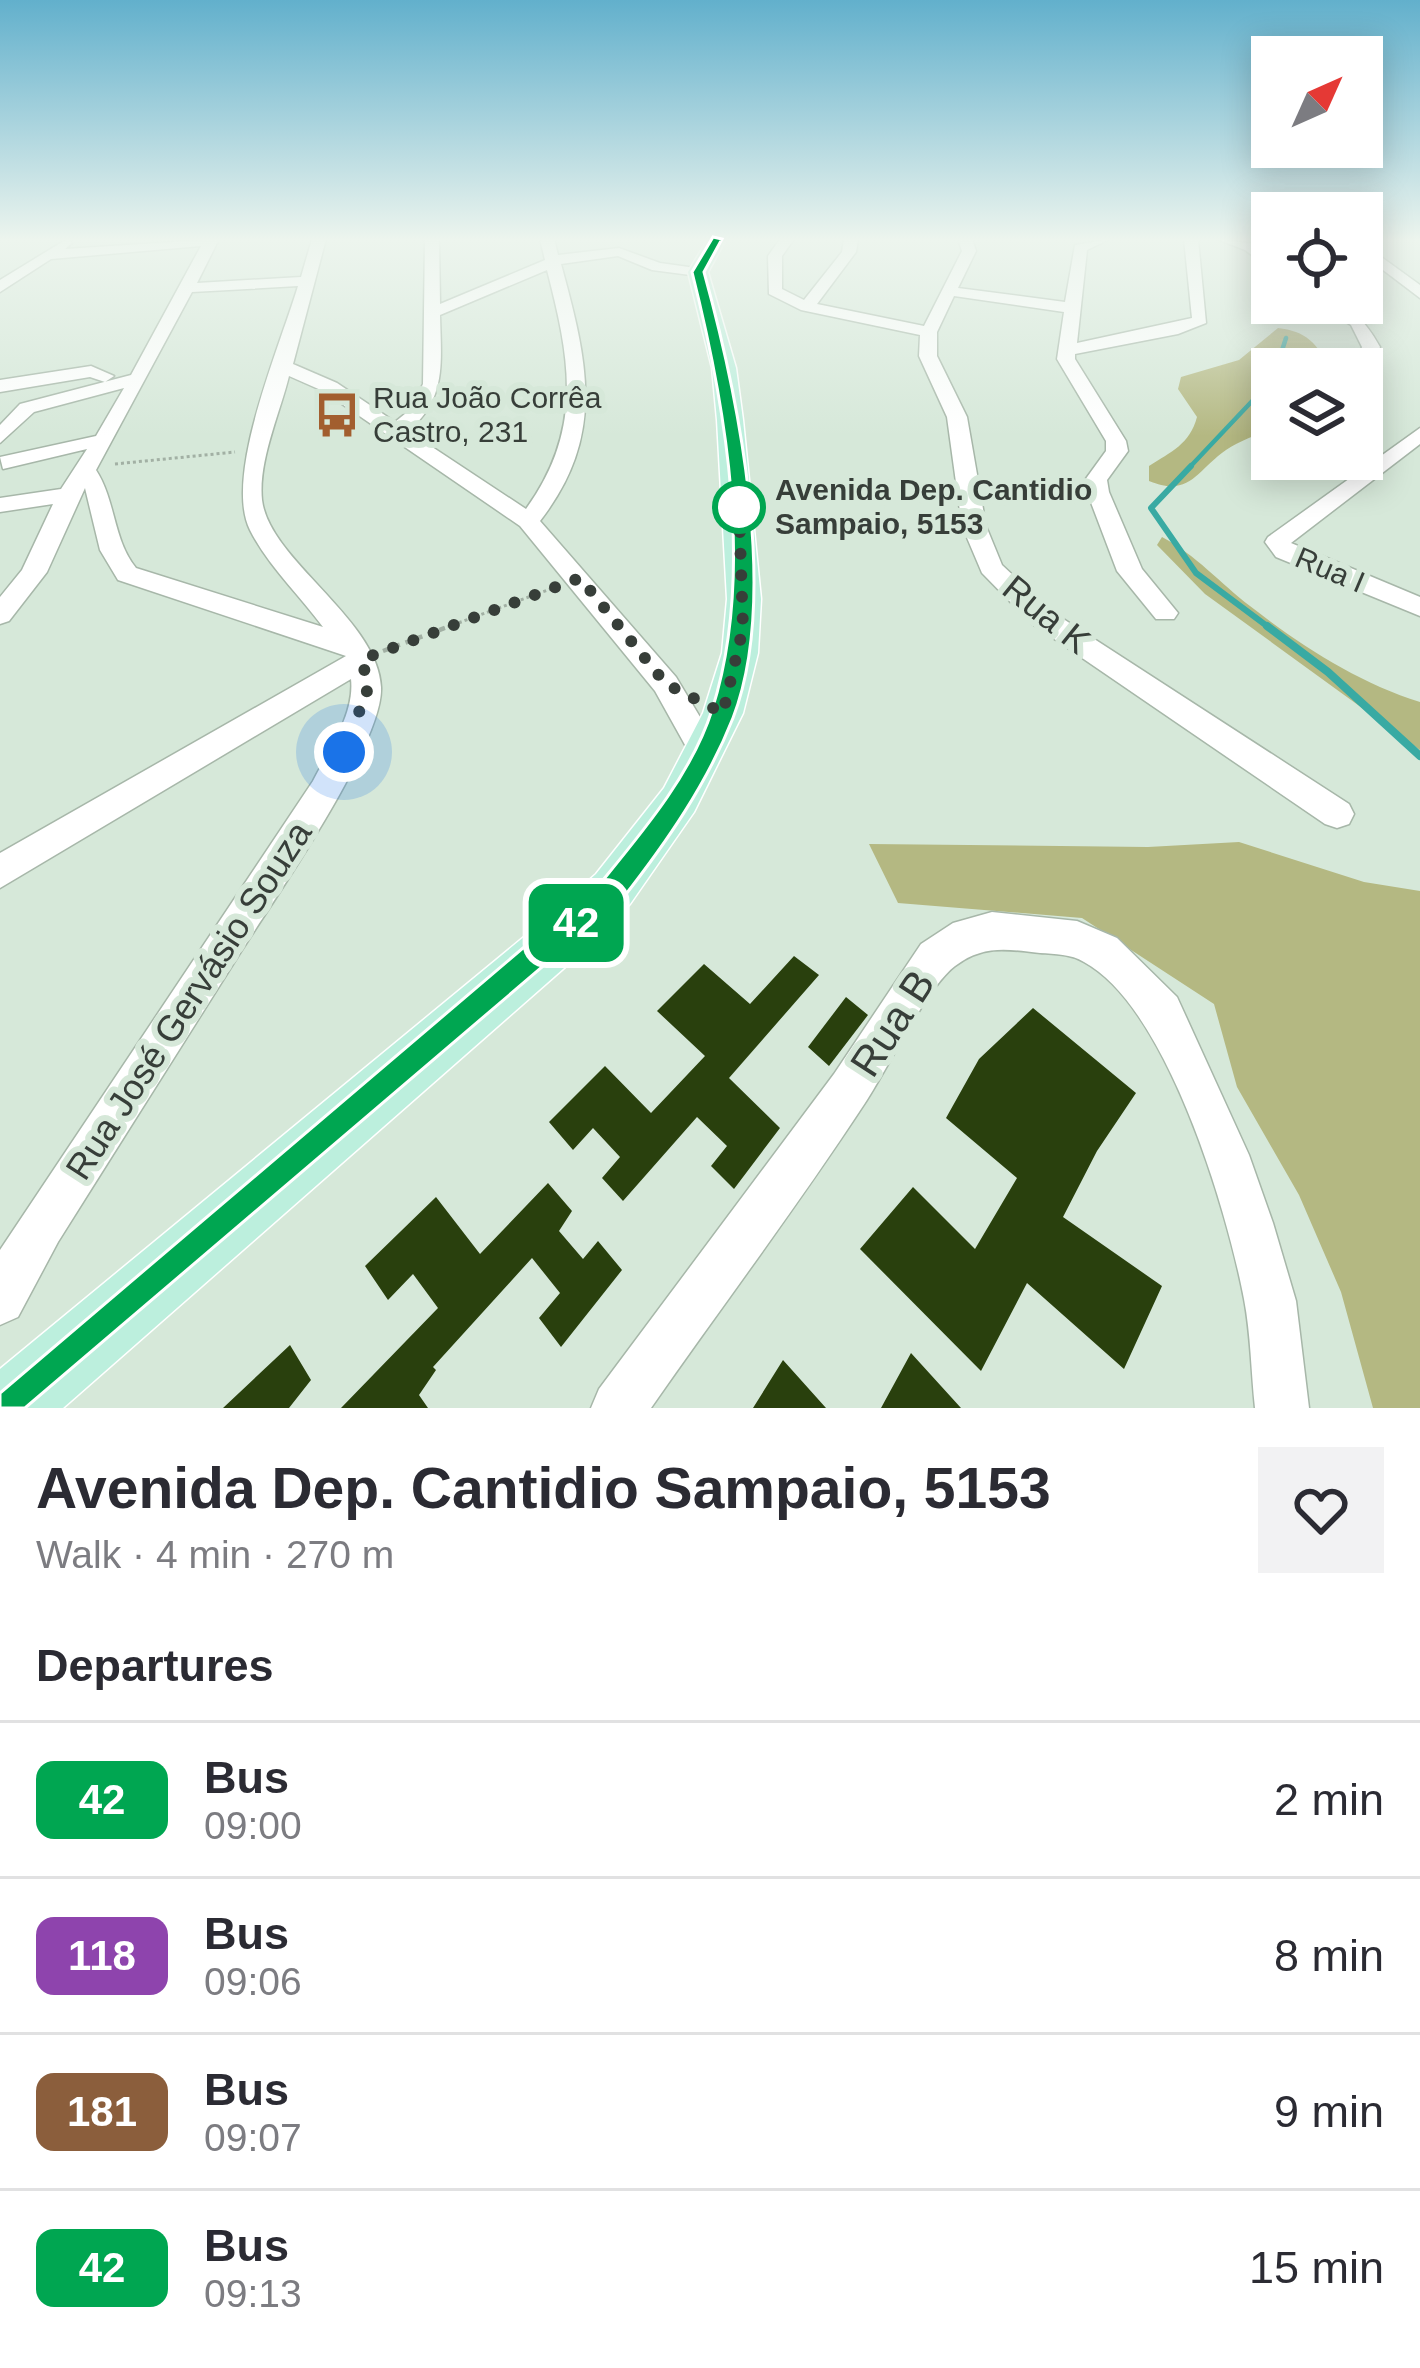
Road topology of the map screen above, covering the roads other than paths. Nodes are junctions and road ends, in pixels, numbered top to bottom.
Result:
1 (175, 305) edge
2 (301, 305) edge
3 (434, 305) edge
4 (451, 305) edge
5 (563, 305) edge
6 (714, 305) edge
7 (802, 305) edge
8 (942, 305) edge
9 (1048, 305) edge
10 (1072, 305) edge
11 (1198, 305) edge
12 (807, 307) joint
13 (1072, 308) junction
14 (434, 312) junction
15 (929, 332) junction
16 (1067, 350) junction
17 (285, 367) junction
18 (138, 378) junction
19 (0, 386) edge
20 (396, 431) junction
21 (1420, 434) edge
22 (0, 437) edge
23 (104, 440) junction
24 (3, 463) dead end
25 (88, 469) junction
26 (69, 495) junction
27 (0, 505) edge
28 (528, 521) junction
29 (6, 599) edge
30 (1420, 608) edge
31 (1165, 613) dead end
32 (359, 653) junction
33 (714, 733) junction
34 (1337, 814) dead end
35 (0, 872) edge
36 (0, 1299) edge
37 (10, 1408) edge
38 (618, 1408) edge
39 (1282, 1408) edge

1 - 18 street
2 - 17 street
3 - 14 street
4 - 14 street
5 - 28 street
6 - 33 main road
7 - 12 street
8 - 15 street
9 - 13 street
10 - 13 street
11 - 16 street
12 - 15 street
13 - 16 street
14 - 20 street
15 - 34 street, Rua K
16 - 31 street
17 - 20 street
17 - 32 street
18 - 19 street
18 - 22 street
18 - 23 street
20 - 28 street
21 - 30 street, Rua I
23 - 24 street
23 - 25 street
25 - 26 street
25 - 32 street
26 - 27 street
26 - 29 street
28 - 33 street
32 - 35 street
32 - 36 street, Rua José Gervásio Souza
33 - 37 main road
38 - 39 street, Rua B

